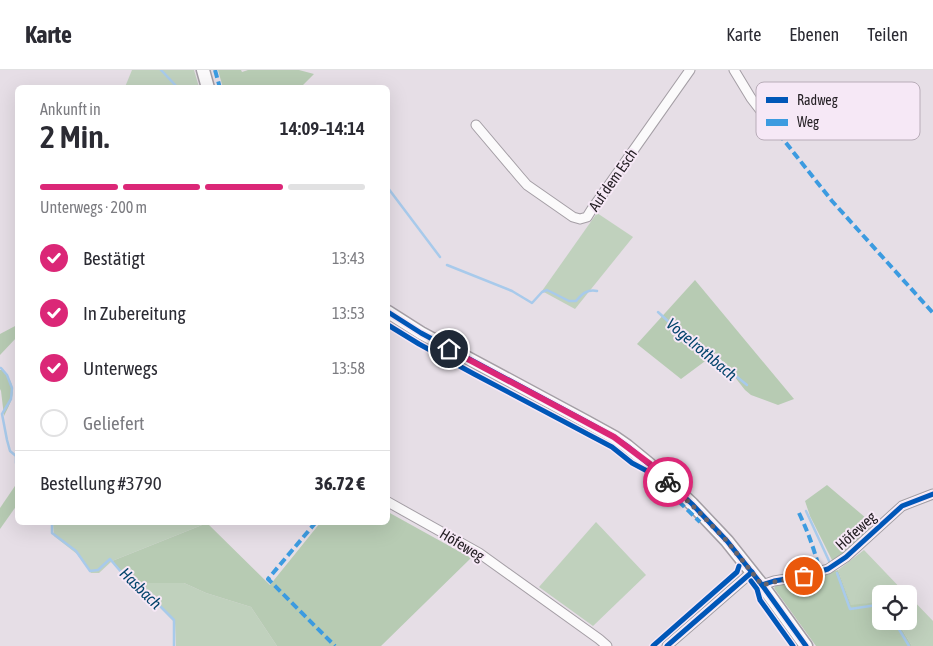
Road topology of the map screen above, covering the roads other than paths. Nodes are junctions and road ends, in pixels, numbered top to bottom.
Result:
1 (203, 70) edge
2 (690, 70) edge
3 (734, 70) edge
4 (207, 85) edge
5 (756, 104) edge
6 (476, 125) dead end
7 (390, 313) edge
8 (933, 494) edge
9 (390, 503) edge
10 (752, 572) junction
11 (762, 585) junction
12 (607, 646) edge
13 (667, 646) edge
14 (806, 646) edge

1 - 4 main road
2 - 6 street, Auf dem Esch
3 - 5 street
7 - 10 main road
8 - 11 street, Höfeweg
9 - 12 street, Höfeweg
10 - 11 main road
10 - 13 street
11 - 14 main road

